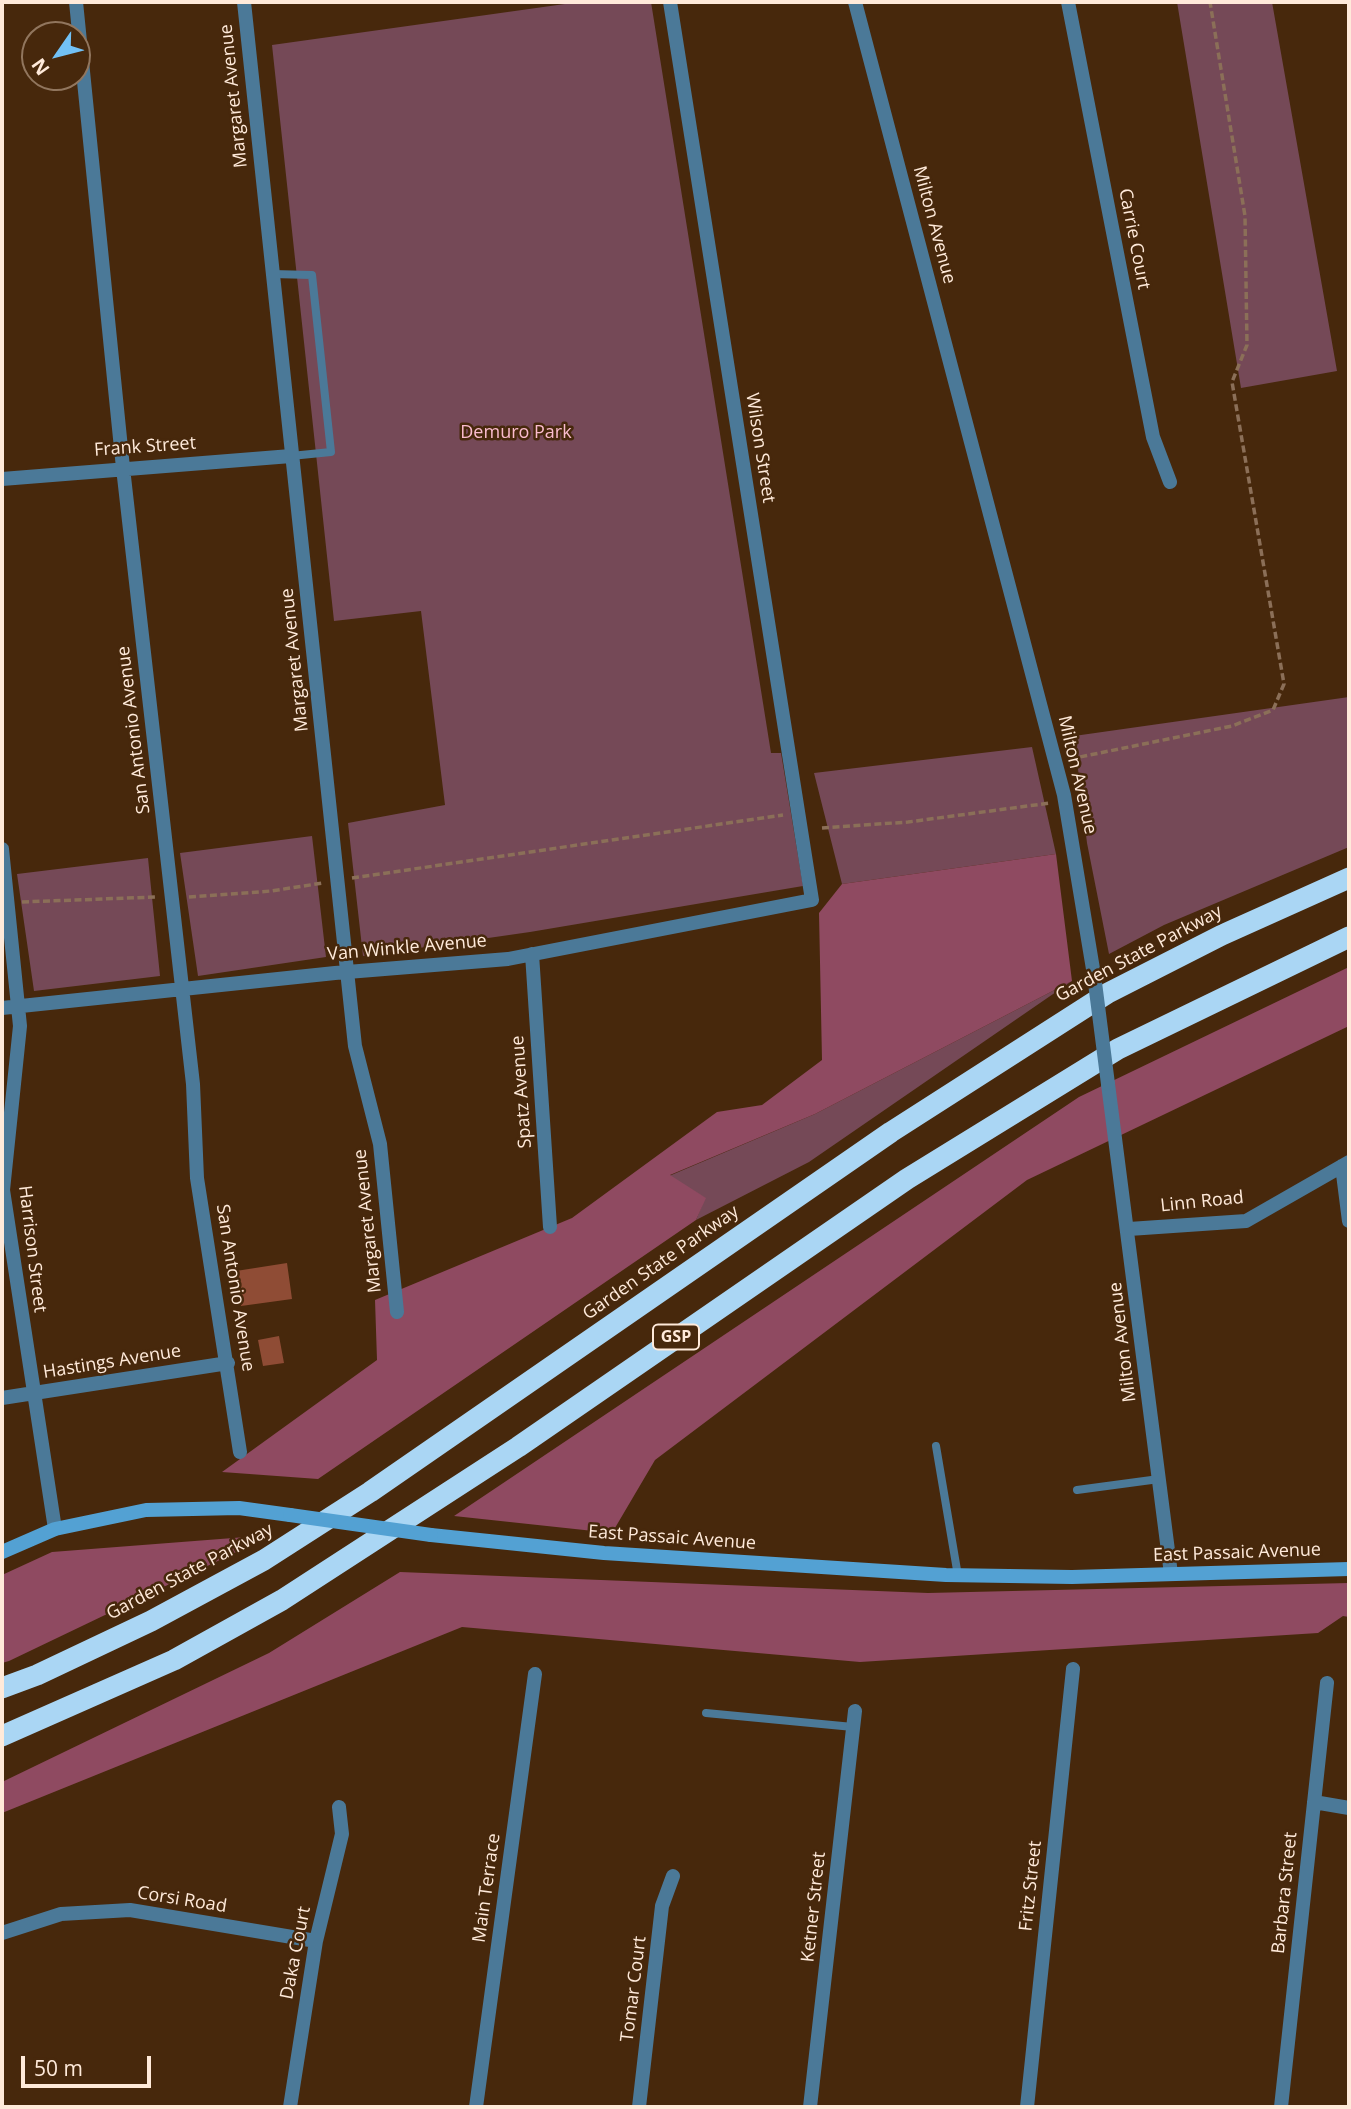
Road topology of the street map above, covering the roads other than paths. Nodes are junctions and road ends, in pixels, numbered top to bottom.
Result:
1 (76, 2) edge
2 (244, 2) edge
3 (670, 2) edge
4 (855, 2) edge
5 (1068, 2) edge
6 (272, 274) junction
7 (291, 456) junction
8 (123, 468) junction
9 (2, 479) edge
10 (1170, 482) dead end
11 (2, 849) edge
12 (1349, 878) edge
13 (812, 900) joint
14 (1349, 937) edge
15 (532, 954) junction
16 (349, 972) junction
17 (183, 989) junction
18 (20, 1007) junction
19 (2, 1008) edge
20 (1345, 1164) edge
21 (1349, 1221) edge
22 (550, 1227) dead end
23 (1129, 1228) junction
24 (397, 1312) dead end
25 (228, 1363) junction
26 (33, 1394) junction
27 (2, 1398) edge
28 (936, 1446) dead end
29 (240, 1452) dead end
30 (1159, 1479) junction
31 (1077, 1490) dead end
32 (55, 1529) junction
33 (2, 1552) edge
34 (1349, 1569) edge
35 (1171, 1574) junction
36 (958, 1576) junction
37 (1073, 1669) dead end
38 (536, 1674) dead end
39 (1327, 1683) dead end
40 (2, 1688) edge
41 (855, 1711) dead end
42 (706, 1713) dead end
43 (853, 1727) junction
44 (2, 1736) edge
45 (1314, 1802) junction
46 (339, 1807) dead end
47 (1349, 1808) edge
48 (673, 1877) dead end
49 (2, 1933) edge
50 (316, 1941) junction
51 (290, 2107) edge
52 (476, 2107) edge
53 (639, 2107) edge
54 (810, 2107) edge
55 (1027, 2107) edge
56 (1281, 2107) edge

1 - 8 street, San Antonio Avenue
2 - 6 street, Margaret Avenue
3 - 13 street, Wilson Street
4 - 23 street, Milton Avenue, bridge
5 - 10 street, Carrie Court
6 - 7 street, Margaret Avenue
6 - 7 lane
7 - 8 street, Frank Street
7 - 16 street, Margaret Avenue
8 - 9 street, Frank Street
8 - 17 street, San Antonio Avenue
11 - 18 street, Harrison Street
12 - 40 highway, Garden State Parkway / GSP
13 - 15 street, Van Winkle Avenue
14 - 44 highway, GSP
15 - 16 street, Van Winkle Avenue
15 - 22 street, Spatz Avenue
16 - 17 street, Van Winkle Avenue
16 - 24 street, Margaret Avenue
17 - 18 street, Van Winkle Avenue
17 - 25 street, San Antonio Avenue
18 - 19 street, Van Winkle Avenue
18 - 26 street, Harrison Street
20 - 21 street
20 - 23 street, Linn Road
23 - 30 street, Milton Avenue
25 - 26 street, Hastings Avenue
25 - 29 street, San Antonio Avenue
26 - 27 street, Hastings Avenue
26 - 32 street, Harrison Street
28 - 36 lane
30 - 31 lane
30 - 35 street, Milton Avenue
32 - 33 main road, East Passaic Avenue
32 - 36 main road, East Passaic Avenue, bridge
34 - 35 main road, East Passaic Avenue
35 - 36 main road, East Passaic Avenue
37 - 55 street, Fritz Street
38 - 52 street, Main Terrace
39 - 45 street, Barbara Street
41 - 43 street, Ketner Street
42 - 43 lane
43 - 54 street, Ketner Street
45 - 47 street
45 - 56 street, Barbara Street
46 - 50 street, Daka Court
48 - 53 street, Tomar Court
49 - 50 street, Corsi Road
50 - 51 street, Daka Court

